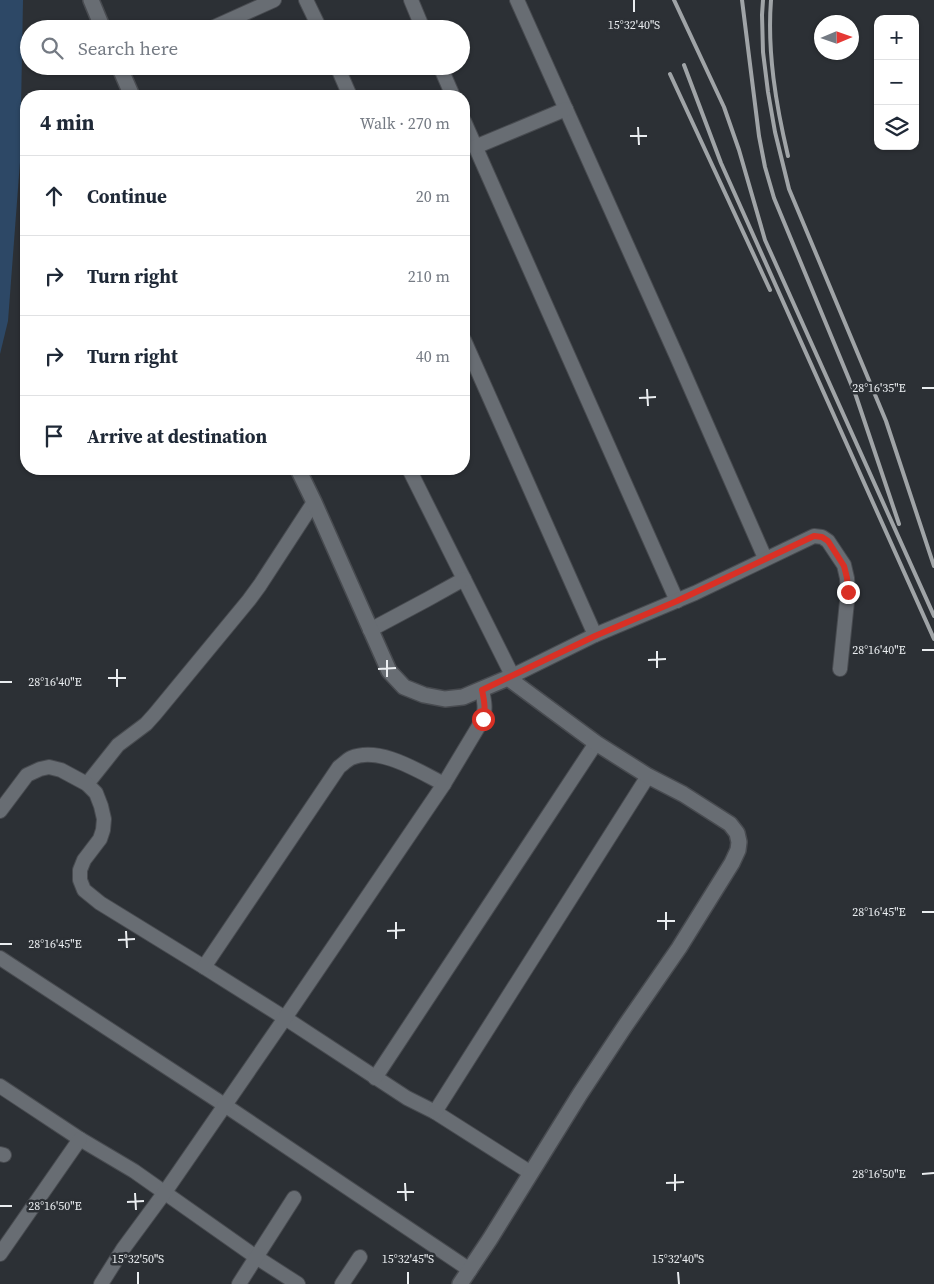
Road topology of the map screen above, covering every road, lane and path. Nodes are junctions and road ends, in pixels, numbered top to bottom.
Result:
1 (91, 0) edge
2 (274, 0) edge
3 (306, 0) edge
4 (411, 0) edge
5 (517, 0) edge
6 (99, 20) edge
7 (230, 20) edge
8 (316, 20) edge
9 (419, 20) edge
10 (125, 75) edge
11 (341, 75) edge
12 (444, 75) edge
13 (130, 90) edge
14 (347, 90) edge
15 (450, 90) edge
16 (566, 109) junction
17 (470, 140) edge
18 (470, 354) edge
19 (301, 475) edge
20 (412, 475) edge
21 (314, 502) junction
22 (765, 558) junction
23 (464, 579) junction
24 (677, 601) junction
25 (370, 630) junction
26 (595, 636) junction
27 (840, 669) dead end
28 (510, 677) junction
29 (482, 690) junction
30 (596, 743) junction
31 (648, 776) junction
32 (87, 784) junction
33 (444, 784) junction
34 (0, 811) edge
35 (0, 958) edge
36 (204, 966) junction
37 (286, 1018) junction
38 (376, 1078) junction
39 (0, 1086) edge
40 (226, 1106) junction
41 (435, 1112) junction
42 (80, 1139) junction
43 (530, 1173) junction
44 (166, 1192) junction
45 (294, 1198) dead end
46 (0, 1254) edge
47 (256, 1257) junction
48 (360, 1257) dead end
49 (470, 1270) junction
50 (101, 1284) edge
51 (239, 1284) edge
52 (298, 1284) edge
53 (342, 1284) edge
54 (460, 1284) edge

1 - 6 street
2 - 7 street
3 - 8 street
4 - 9 street
5 - 16 street
10 - 13 street
11 - 14 street
12 - 15 street
16 - 17 street
16 - 22 street
17 - 24 street
18 - 26 street
19 - 21 street
20 - 23 street
21 - 25 street
21 - 32 street
22 - 24 street
22 - 27 street
23 - 25 street
23 - 28 street
24 - 26 street
25 - 29 street
26 - 28 street
28 - 29 street
28 - 30 street
29 - 33 street
30 - 31 street
30 - 38 street
31 - 41 street
31 - 43 street
32 - 34 street
32 - 36 street
33 - 36 street
33 - 37 street
35 - 40 street
36 - 37 street
37 - 38 street
37 - 40 street
38 - 41 street
39 - 42 street
40 - 44 street
40 - 49 street
41 - 43 street
42 - 44 street
42 - 46 street
43 - 49 street
44 - 47 street
44 - 50 street
45 - 47 street
47 - 51 street
47 - 52 street
48 - 53 street
49 - 54 street

